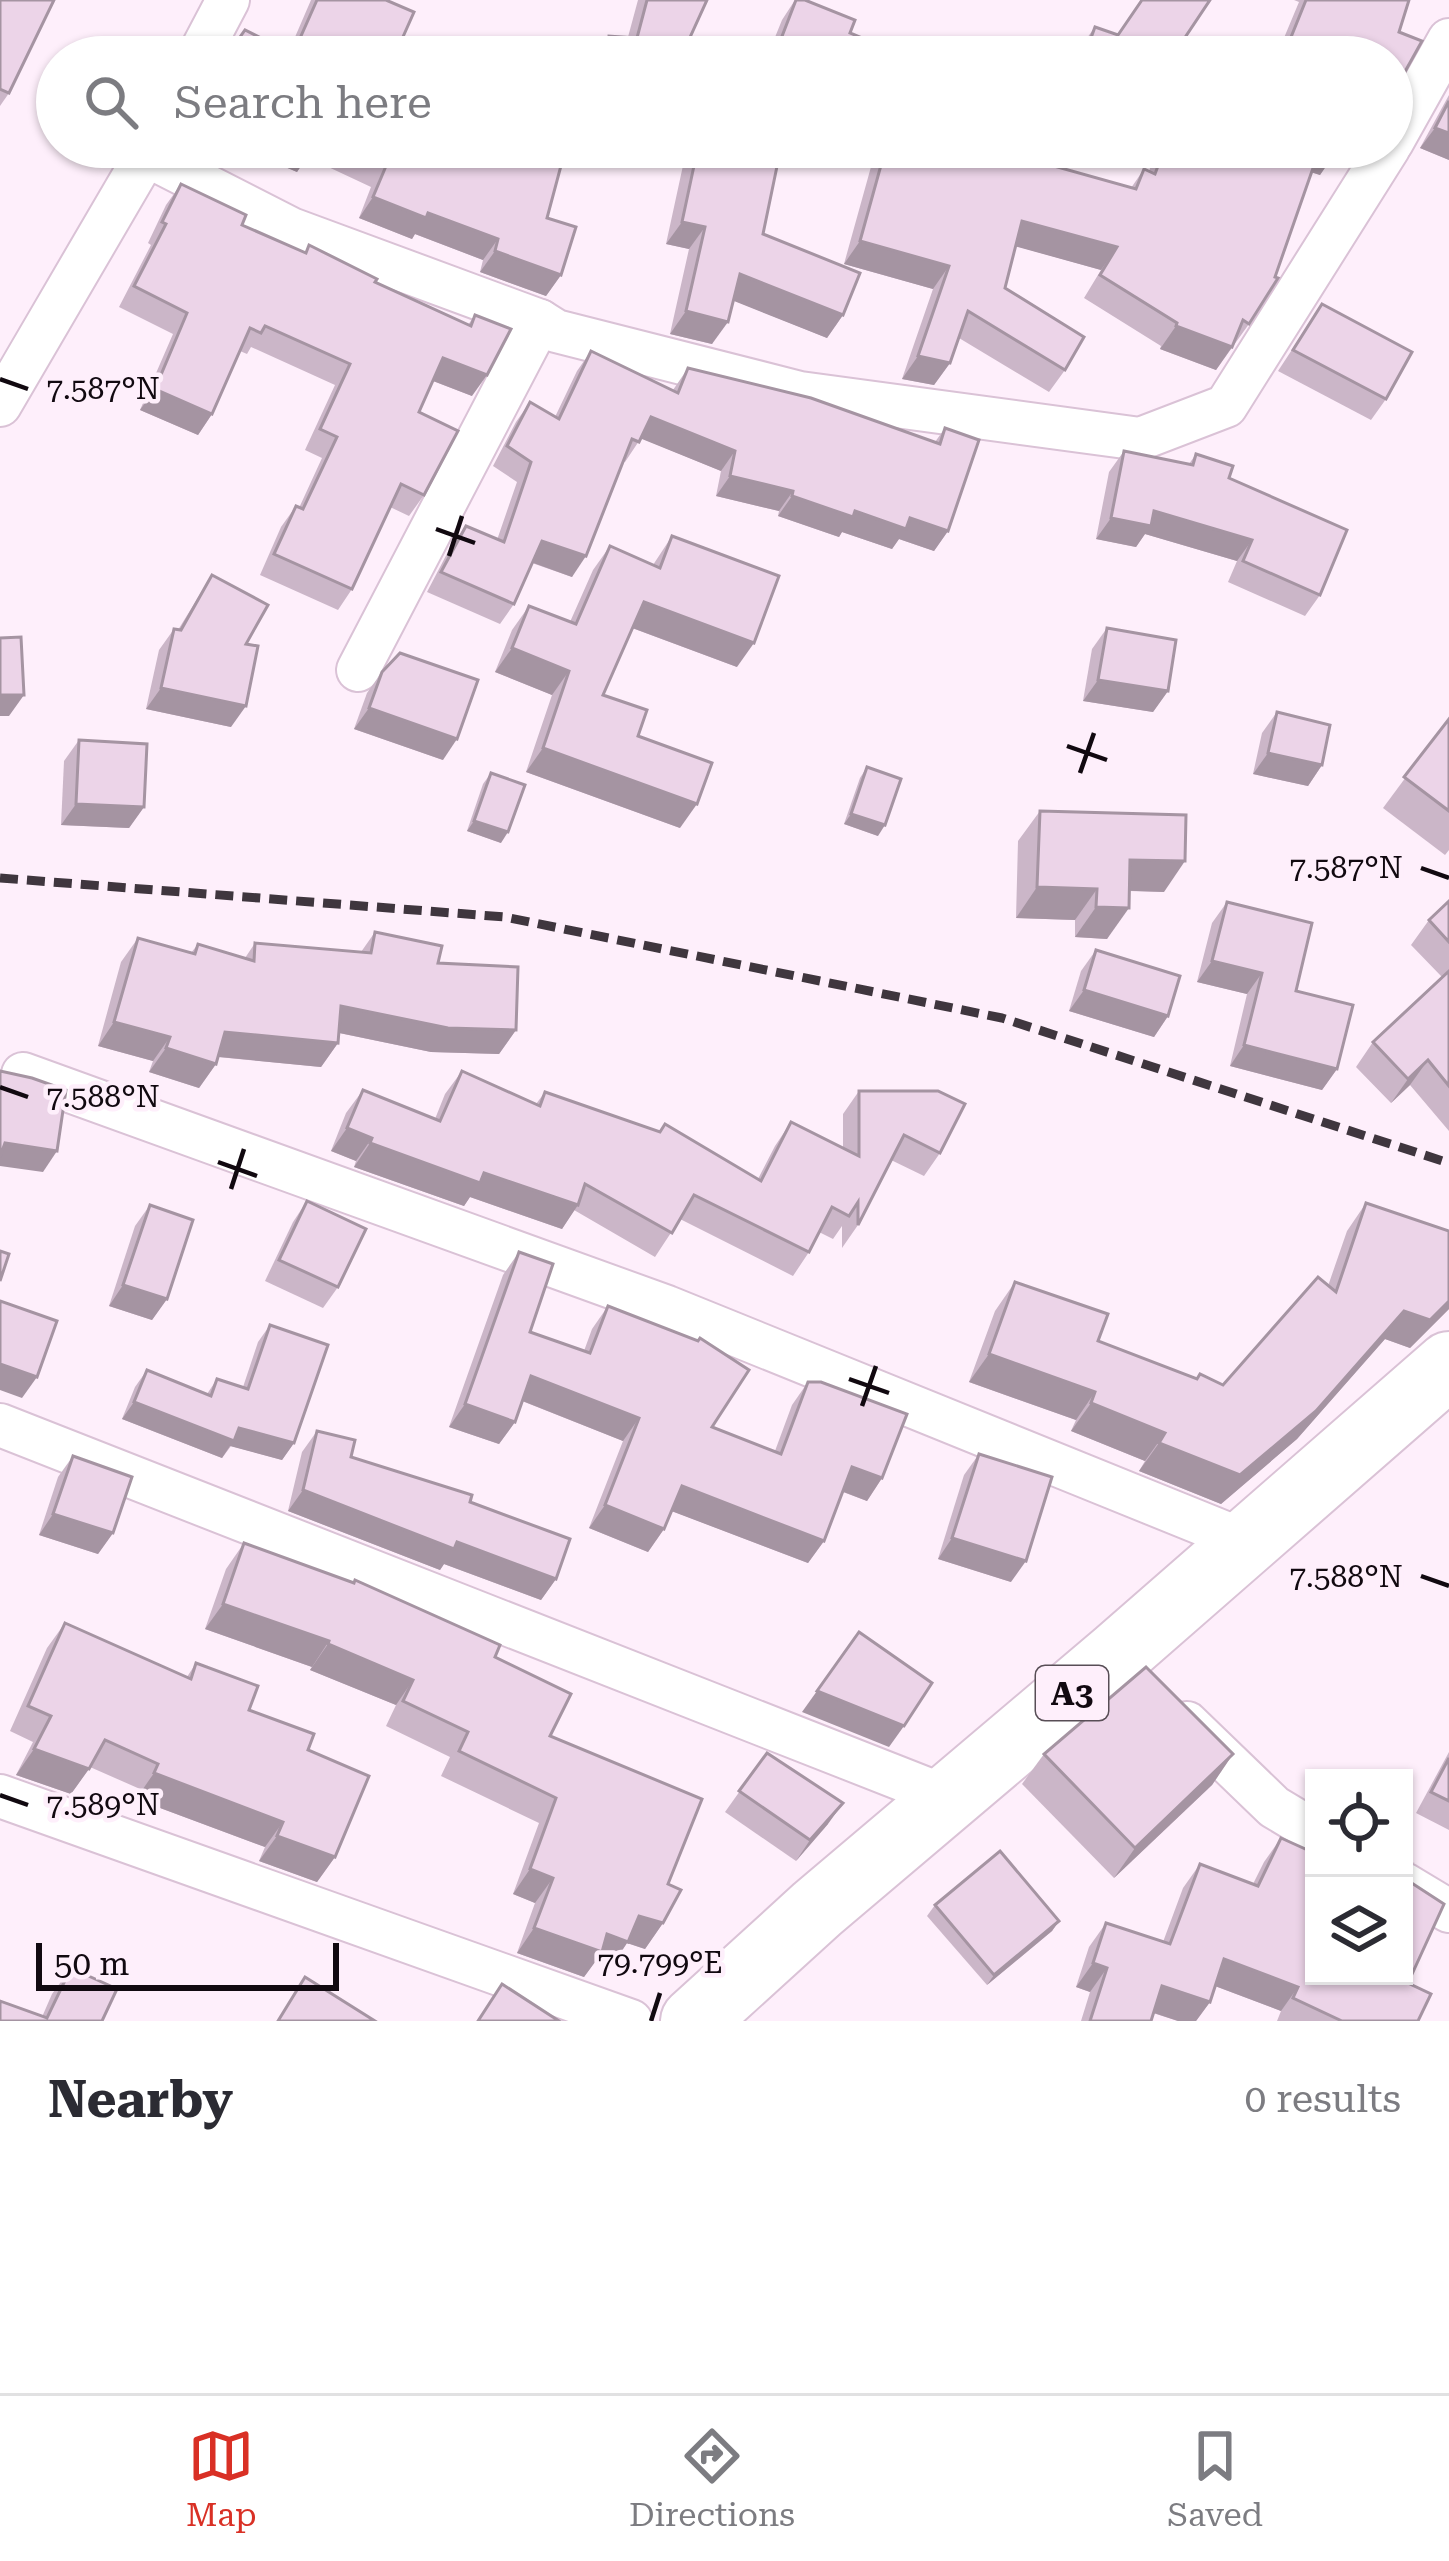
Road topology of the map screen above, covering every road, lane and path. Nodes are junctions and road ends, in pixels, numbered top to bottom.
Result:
1 (228, 0) edge
2 (209, 36) edge
3 (1449, 40) edge
4 (1413, 104) edge
5 (138, 168) edge
6 (179, 168) edge
7 (1376, 168) edge
8 (540, 320) junction
9 (0, 405) edge
10 (358, 670) dead end
11 (23, 1074) edge
12 (1449, 1365) edge
13 (0, 1425) edge
14 (1246, 1541) junction
15 (1143, 1680) junction
16 (0, 1796) edge
17 (947, 1797) junction
18 (1305, 1826) edge
19 (1413, 1889) edge
20 (1449, 1911) edge
21 (631, 2021) edge
22 (694, 2021) edge

1 - 2 street
3 - 4 street
5 - 9 street
6 - 8 street
7 - 8 street
8 - 10 street
11 - 14 street
12 - 14 highway, A3
13 - 17 street
14 - 15 highway, A3
15 - 17 highway, A3
15 - 18 street
16 - 21 street
17 - 22 highway, A3
19 - 20 street

